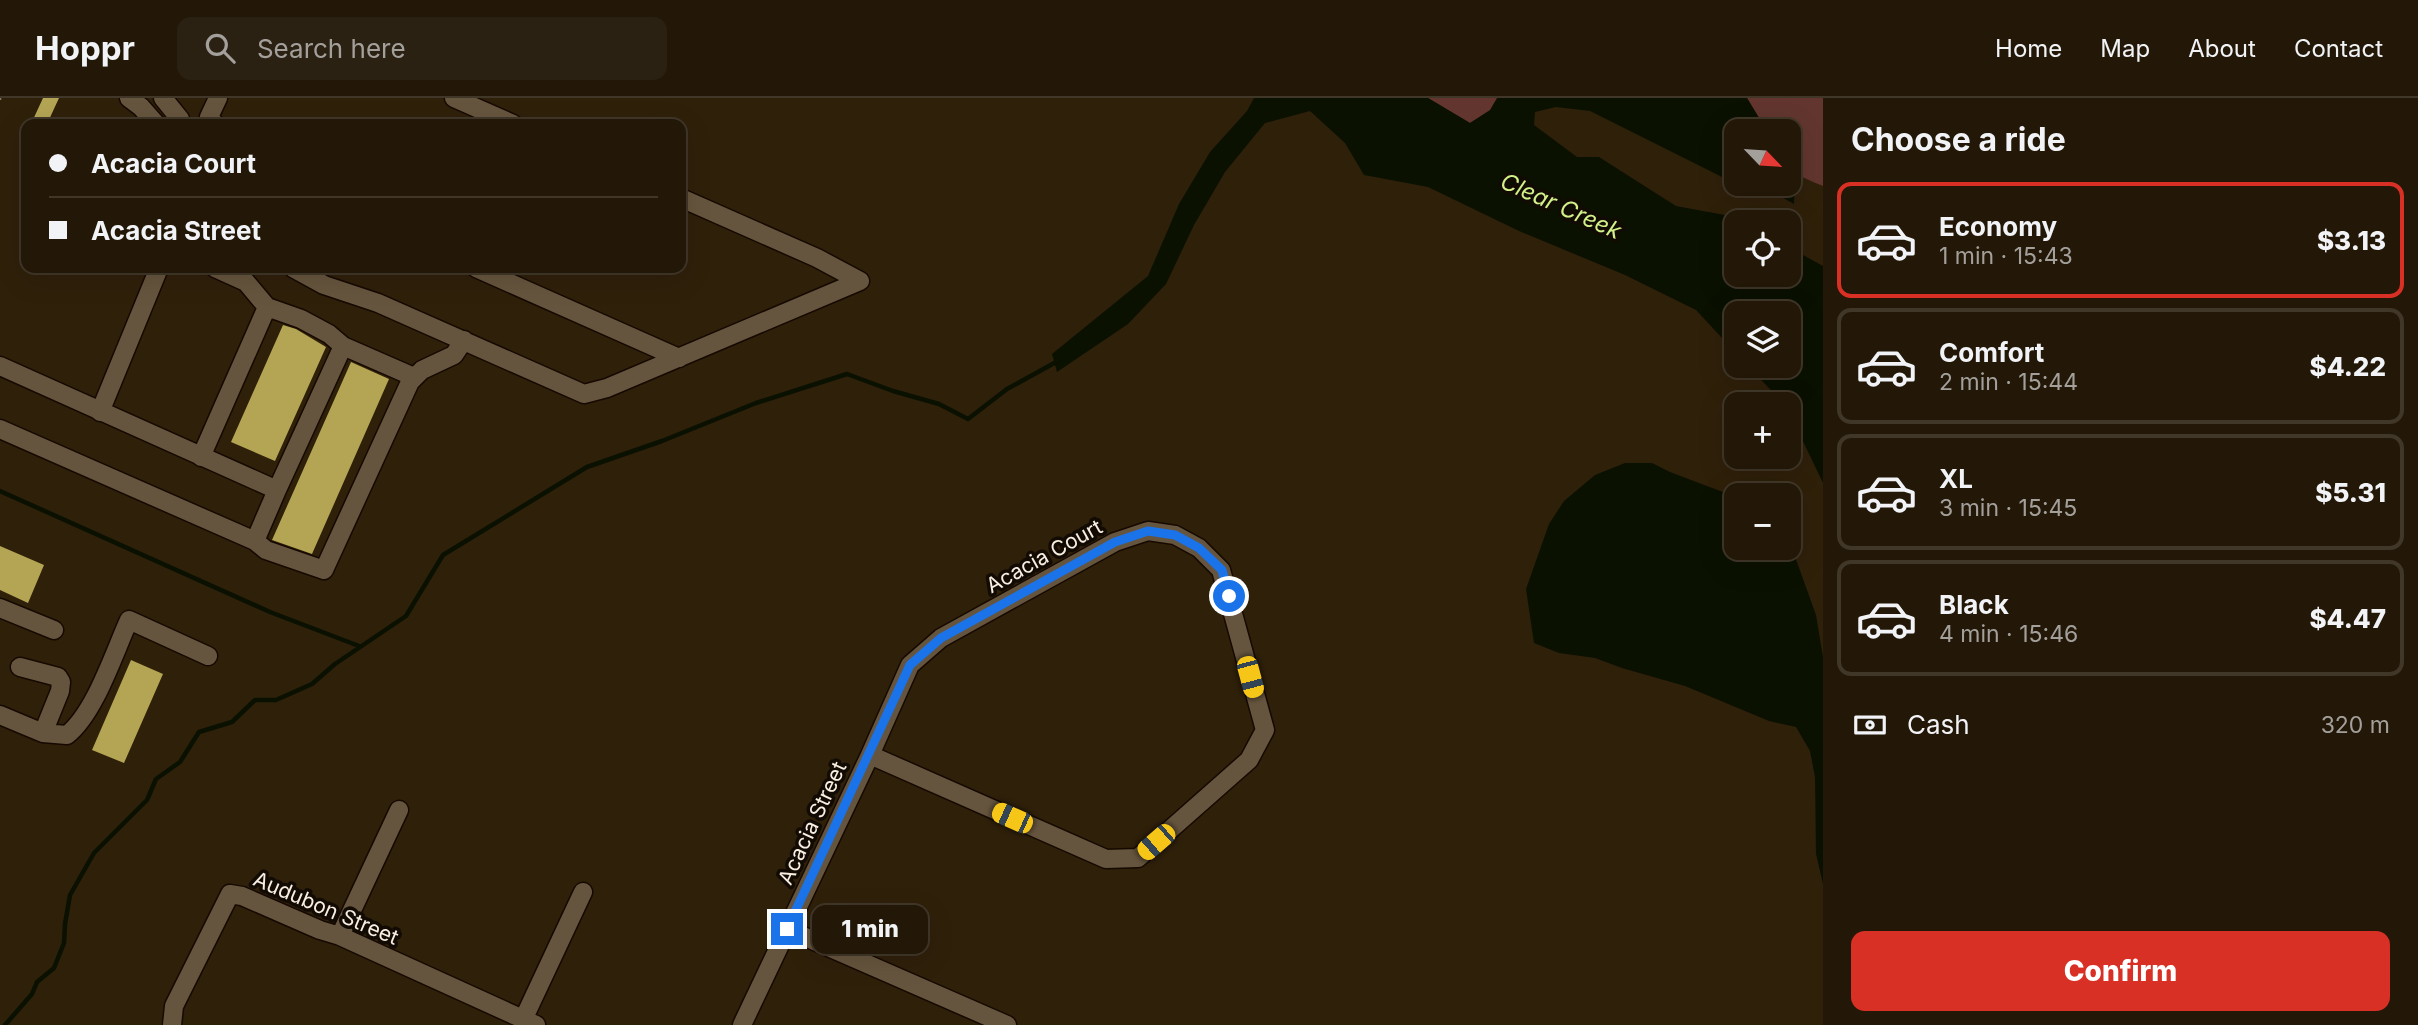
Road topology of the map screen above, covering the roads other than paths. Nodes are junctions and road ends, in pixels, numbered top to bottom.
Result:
1 (163, 98) edge
2 (218, 98) edge
3 (454, 98) edge
4 (140, 101) edge
5 (153, 119) edge
6 (180, 119) edge
7 (211, 119) edge
8 (502, 119) edge
9 (686, 200) edge
10 (157, 273) edge
11 (226, 273) edge
12 (302, 273) edge
13 (487, 273) edge
14 (267, 307) junction
15 (464, 340) junction
16 (343, 346) junction
17 (679, 358) junction
18 (1, 369) edge
19 (414, 377) junction
20 (100, 412) junction
21 (0, 429) edge
22 (201, 457) junction
23 (277, 490) junction
24 (255, 541) junction
25 (0, 608) edge
26 (54, 630) dead end
27 (208, 656) dead end
28 (20, 667) dead end
29 (0, 715) edge
30 (43, 733) junction
31 (870, 755) junction
32 (398, 810) dead end
33 (583, 892) dead end
34 (787, 929) junction
35 (340, 936) junction
36 (529, 1022) edge
37 (172, 1025) edge
38 (742, 1025) edge
39 (1007, 1025) edge

1 - 6 street
2 - 7 street
3 - 8 street
4 - 5 street
9 - 17 street
10 - 20 street
11 - 14 street
12 - 15 street
13 - 17 street
14 - 16 street
14 - 22 street
15 - 17 street
15 - 19 street
16 - 19 street
16 - 23 street
18 - 20 street
19 - 24 street
20 - 22 street
21 - 24 street
22 - 23 street
23 - 24 street
25 - 26 street
27 - 30 street
28 - 30 street
29 - 30 street
31 - 31 street, Acacia Court
31 - 34 street, Acacia Street
32 - 35 street
33 - 36 street
34 - 38 street, Acacia Street
34 - 39 street
35 - 36 street, Audubon Street
35 - 37 street, Audubon Street

